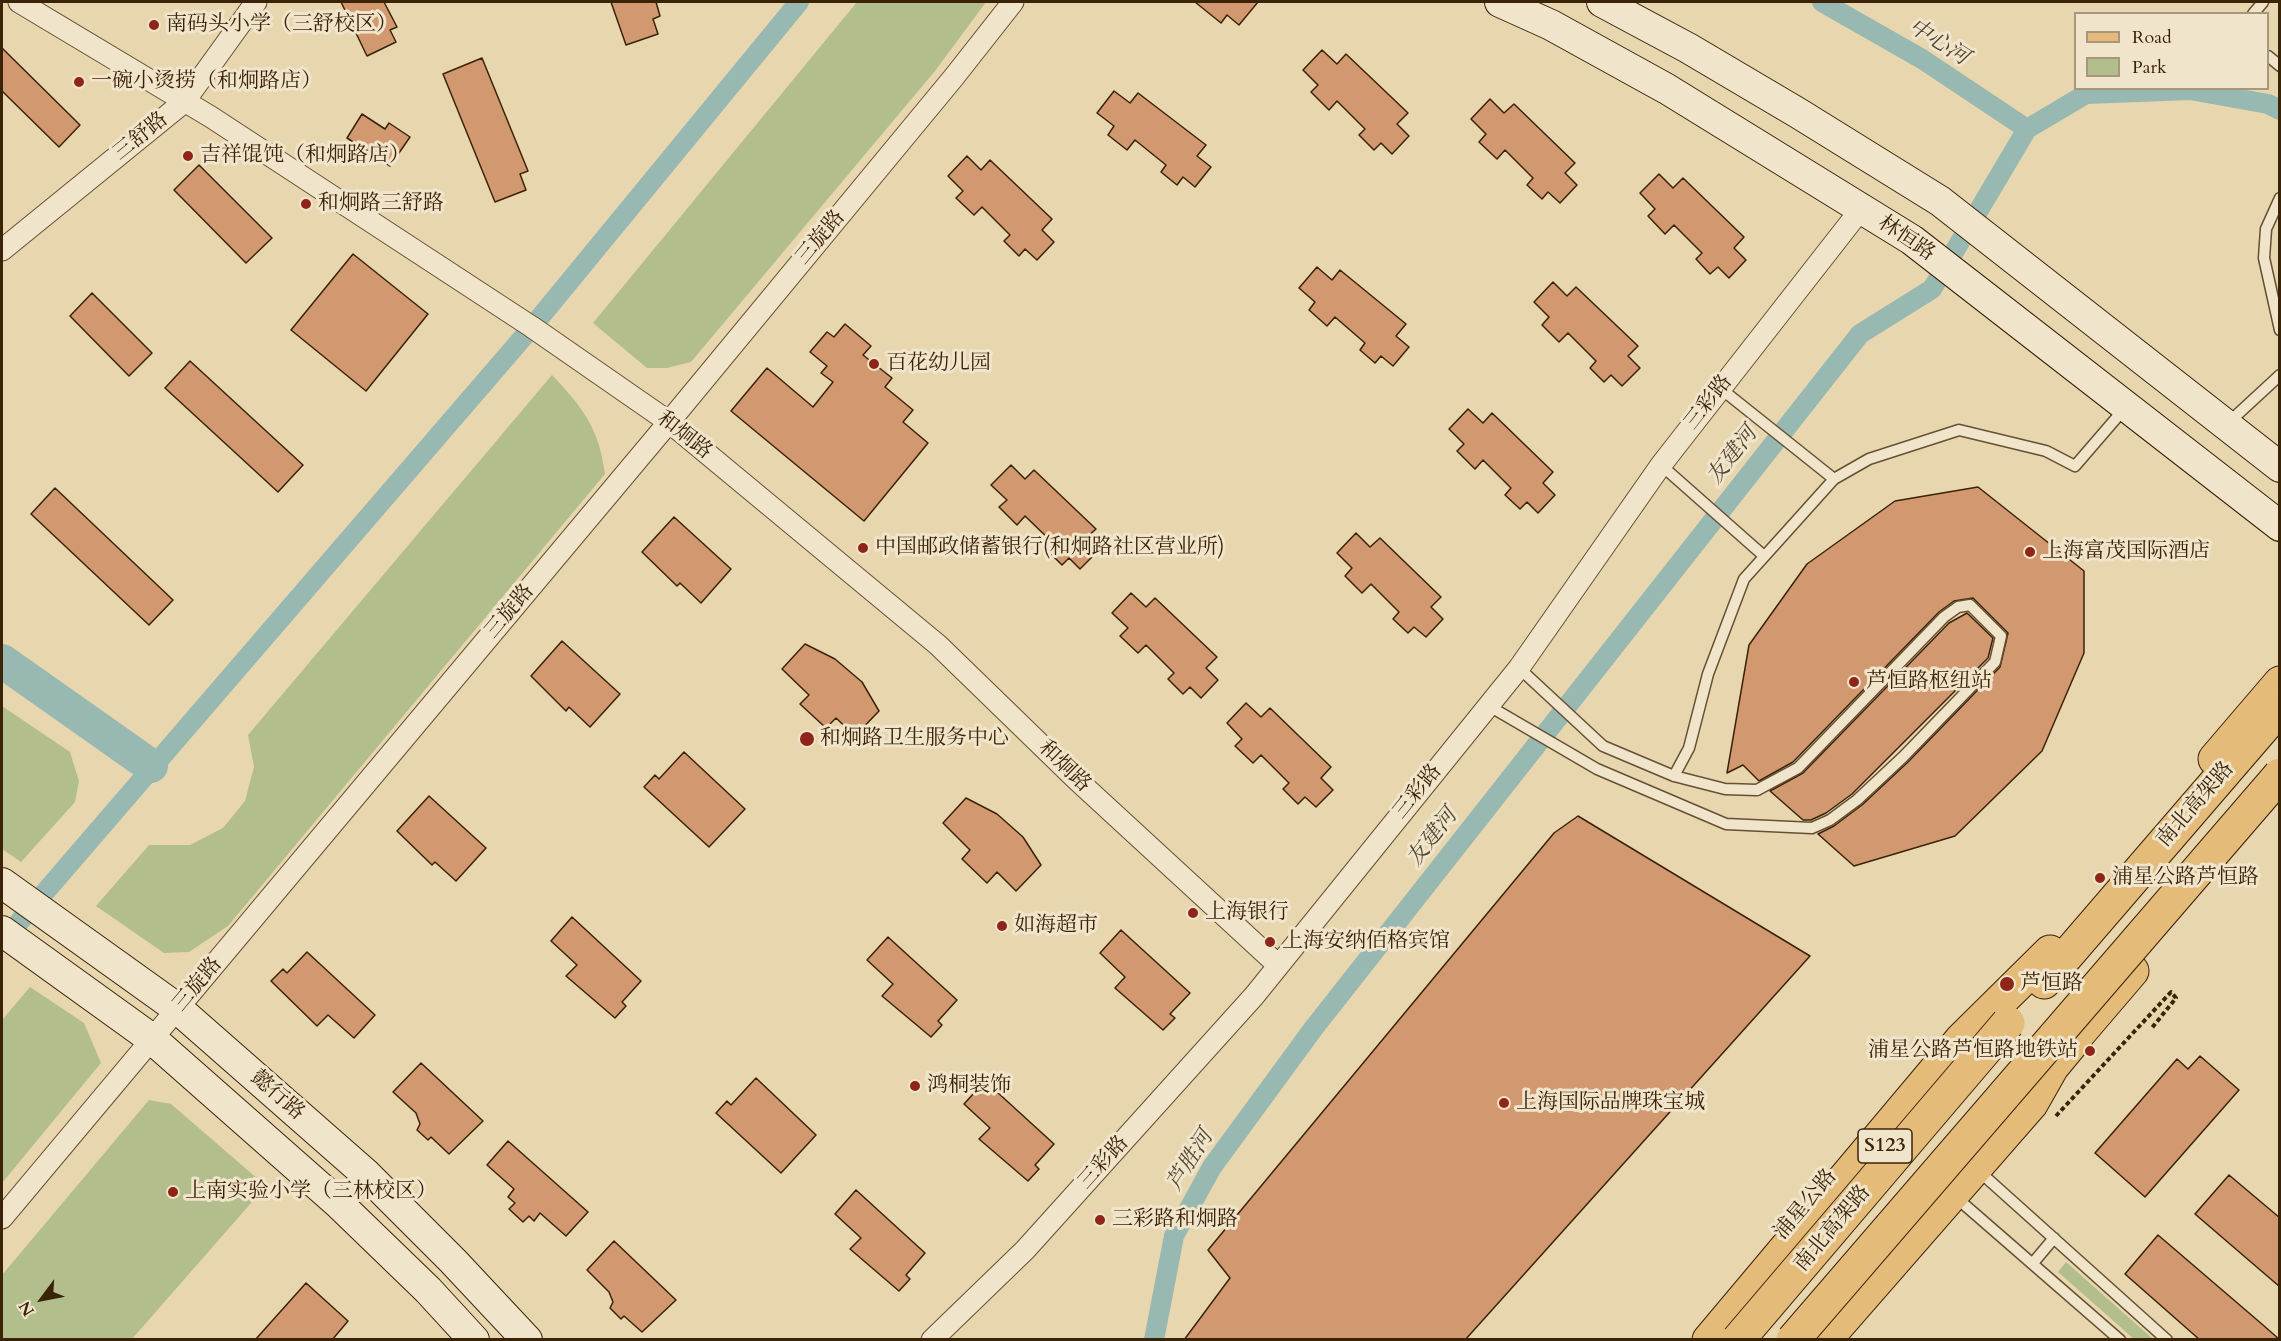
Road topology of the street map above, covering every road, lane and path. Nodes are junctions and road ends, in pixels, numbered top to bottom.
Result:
1 (18, 2) edge
2 (256, 2) edge
3 (1013, 2) edge
4 (1500, 2) edge
5 (1602, 2) edge
6 (184, 102) junction
7 (2280, 198) edge
8 (1862, 209) junction
9 (2, 250) edge
10 (2280, 330) edge
11 (2280, 375) edge
12 (1720, 388) junction
13 (2126, 406) junction
14 (669, 422) junction
15 (2226, 424) junction
16 (1661, 465) junction
17 (2280, 467) edge
18 (1834, 479) junction
19 (2280, 526) edge
20 (1764, 556) junction
21 (1519, 668) junction
22 (2280, 682) edge
23 (1488, 706) junction
24 (2280, 708) edge
25 (2280, 775) edge
26 (1674, 776) junction
27 (2280, 799) edge
28 (2, 884) edge
29 (2, 931) edge
30 (2050, 952) junction
31 (1278, 965) junction
32 (178, 1009) junction
33 (2151, 1029) dead end
34 (2076, 1038) junction
35 (152, 1039) junction
36 (2041, 1112) junction
37 (1981, 1173) junction
38 (1959, 1200) junction
39 (2, 1218) edge
40 (2054, 1238) junction
41 (2033, 1263) junction
42 (474, 1340) edge
43 (527, 1340) edge
44 (932, 1340) edge
45 (1699, 1340) edge
46 (1709, 1340) edge
47 (1720, 1340) edge
48 (1738, 1340) edge
49 (1793, 1340) edge
50 (1808, 1340) edge
51 (1825, 1340) edge
52 (1837, 1340) edge
53 (2120, 1340) edge
54 (2167, 1340) edge

1 - 6 street, 和炯路
2 - 6 street, 三舒路
3 - 14 street, 三旋路
4 - 8 main road, 林恒路
5 - 15 main road
6 - 9 street, 三舒路
6 - 14 street, 和炯路
7 - 10 lane
8 - 12 street, 三彩路
8 - 13 main road, 林恒路
11 - 15 lane
12 - 16 street, 三彩路
12 - 18 lane
13 - 18 lane
13 - 19 main road, 林恒路
14 - 31 street, 和炯路
14 - 32 street, 三旋路
15 - 17 main road
16 - 20 lane
16 - 21 street, 三彩路
18 - 20 lane
20 - 26 lane
21 - 23 street, 三彩路
21 - 26 lane
22 - 30 main road, 浦星公路 / S123
23 - 26 lane
23 - 31 street, 三彩路
24 - 48 main road, 南北高架路, bridge
25 - 49 main road, 南北高架路, bridge
27 - 34 main road
28 - 32 main road, 懿行路
29 - 35 main road, 懿行路
30 - 45 main road, 浦星公路
30 - 46 main road
30 - 47 main road, 浦星公路 / S123
31 - 44 street, 三彩路
32 - 35 street, 三旋路
32 - 43 main road, 懿行路
33 - 36 path
34 - 36 main road
34 - 37 main road
34 - 50 main road
35 - 39 street, 三旋路
35 - 42 main road, 懿行路
36 - 51 main road
37 - 38 main road
37 - 40 lane
38 - 41 lane
38 - 52 main road
40 - 41 lane
40 - 54 lane
41 - 53 lane

